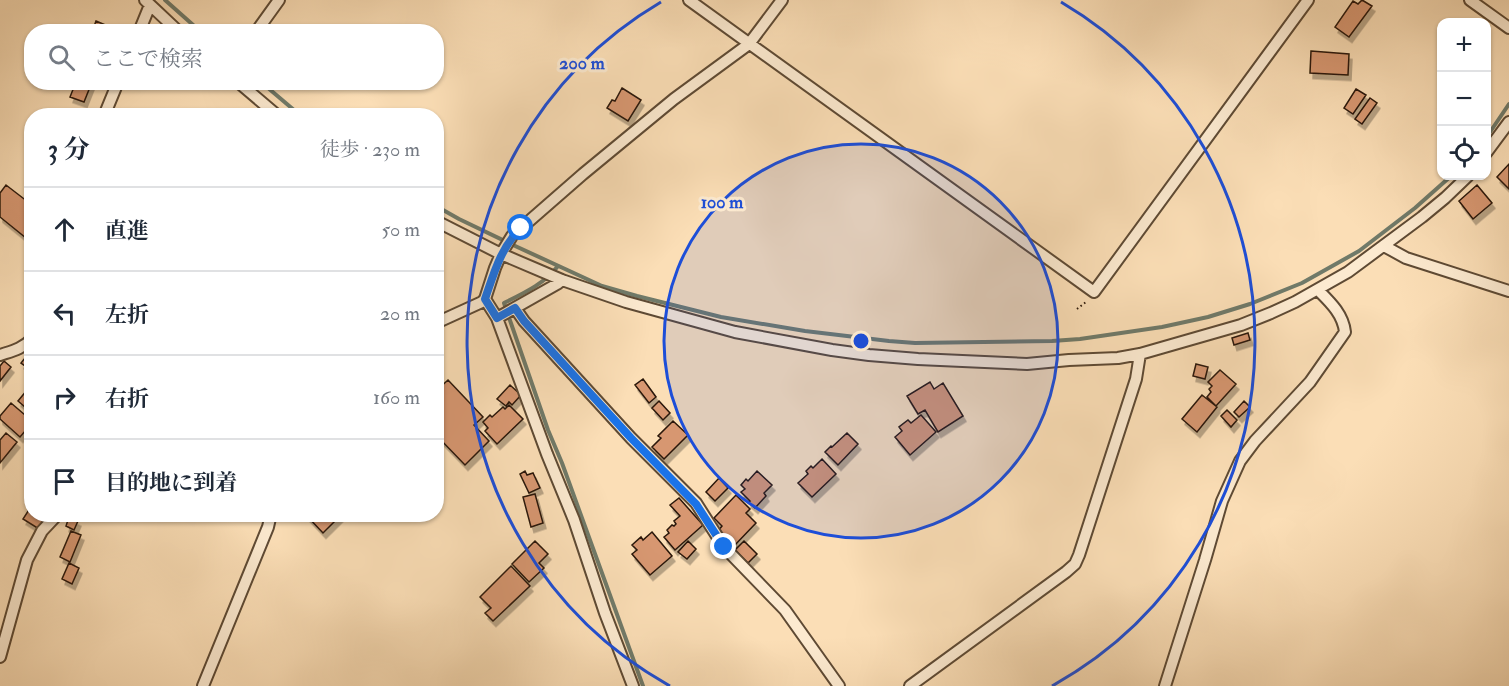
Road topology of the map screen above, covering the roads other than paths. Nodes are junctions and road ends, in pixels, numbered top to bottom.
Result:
1 (279, 0) edge
2 (689, 0) edge
3 (782, 0) edge
4 (1308, 0) edge
5 (1470, 0) edge
6 (147, 2) edge
7 (141, 24) edge
8 (170, 24) edge
9 (262, 24) edge
10 (1509, 28) edge
11 (749, 44) junction
12 (115, 90) edge
13 (247, 90) edge
14 (107, 108) edge
15 (269, 108) edge
16 (1509, 122) edge
17 (1491, 146) edge
18 (1464, 180) edge
19 (444, 225) edge
20 (1384, 246) junction
21 (504, 251) junction
22 (562, 280) junction
23 (1318, 290) junction
24 (1509, 291) edge
25 (485, 299) junction
26 (515, 308) junction
27 (497, 318) junction
28 (444, 319) edge
29 (24, 345) edge
30 (1140, 354) junction
31 (0, 355) edge
32 (50, 522) edge
33 (269, 522) edge
34 (0, 657) edge
35 (203, 686) edge
36 (633, 686) edge
37 (839, 686) edge
38 (910, 686) edge
39 (1165, 686) edge

1 - 9 street
2 - 11 street
3 - 11 street
4 - 11 street
5 - 10 street
6 - 7 street
6 - 8 street
11 - 21 street
12 - 14 street
13 - 15 street
16 - 17 street
18 - 20 street
19 - 21 street
20 - 23 street
20 - 24 street
21 - 22 street
21 - 25 street
22 - 26 street
22 - 30 street
23 - 30 street
23 - 39 street
25 - 27 street
25 - 28 street
26 - 27 street
26 - 37 street
27 - 36 street
29 - 31 street
30 - 38 street
32 - 34 street
33 - 35 street

